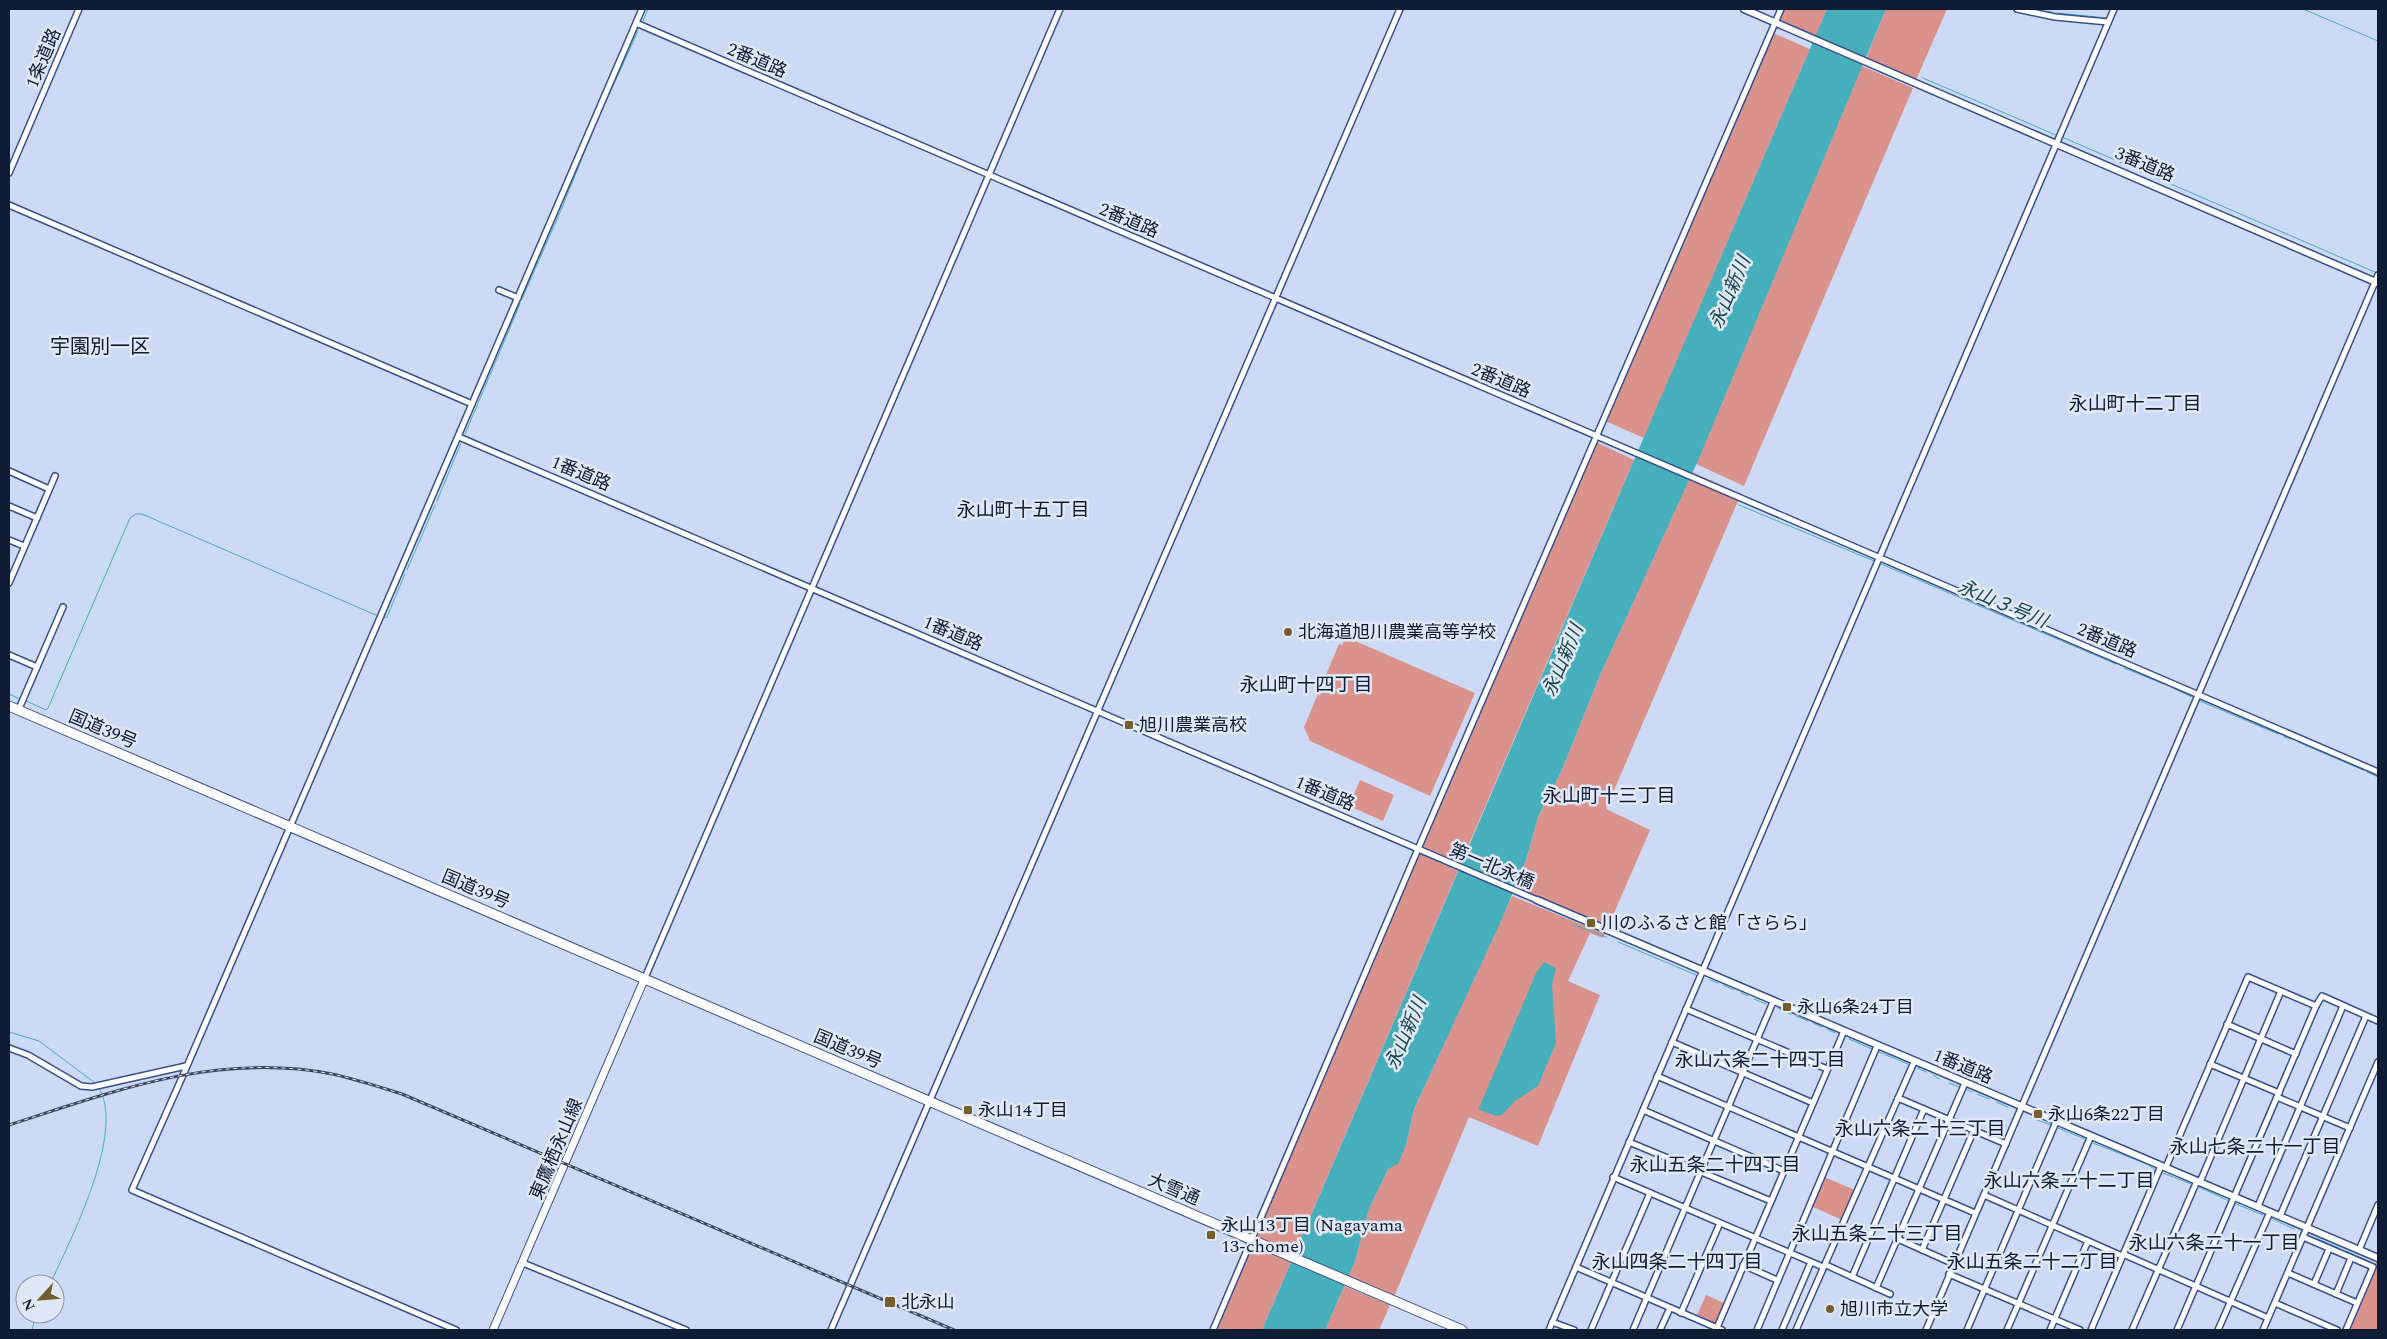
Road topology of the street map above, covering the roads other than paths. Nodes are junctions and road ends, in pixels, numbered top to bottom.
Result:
1 (79, 9) edge
2 (642, 9) edge
3 (1060, 9) edge
4 (1400, 9) edge
5 (1744, 9) edge
6 (1781, 9) edge
7 (2017, 9) edge
8 (2114, 9) edge
9 (2108, 22) junction
10 (636, 23) junction
11 (1778, 24) junction
12 (2058, 138) junction
13 (9, 173) edge
14 (989, 175) junction
15 (9, 205) edge
16 (2377, 279) edge
17 (499, 290) dead end
18 (518, 298) junction
19 (1275, 298) junction
20 (472, 404) junction
21 (1596, 436) junction
22 (459, 437) junction
23 (9, 471) edge
24 (55, 476) dead end
25 (50, 489) junction
26 (9, 506) edge
27 (37, 518) junction
28 (9, 540) edge
29 (24, 546) junction
30 (1879, 558) junction
31 (9, 582) edge
32 (812, 588) junction
33 (62, 607) dead end
34 (9, 655) edge
35 (37, 667) junction
36 (2199, 695) junction
37 (9, 706) edge
38 (18, 711) junction
39 (1097, 711) junction
40 (2378, 772) edge
41 (290, 827) junction
42 (1418, 849) junction
43 (1435, 856) joint
44 (1537, 900) joint
45 (1702, 971) junction
46 (644, 980) junction
47 (2281, 991) junction
48 (1773, 1002) junction
49 (2316, 1006) junction
50 (2343, 1006) junction
51 (1686, 1009) junction
52 (2366, 1016) junction
53 (2378, 1021) edge
54 (2227, 1024) junction
55 (1844, 1032) junction
56 (2261, 1038) junction
57 (1758, 1039) junction
58 (1672, 1042) junction
59 (1877, 1046) junction
60 (9, 1048) edge
61 (2296, 1054) junction
62 (1914, 1062) junction
63 (2378, 1062) edge
64 (2210, 1064) junction
65 (186, 1066) junction
66 (1828, 1069) junction
67 (1743, 1072) junction
68 (1658, 1076) junction
69 (2244, 1078) junction
70 (1965, 1083) junction
71 (2278, 1095) junction
72 (1898, 1098) junction
73 (929, 1103) junction
74 (1813, 1103) junction
75 (1728, 1106) junction
76 (2021, 1107) junction
77 (2300, 1107) junction
78 (1924, 1109) junction
79 (1643, 1110) junction
80 (2323, 1116) junction
81 (1949, 1120) junction
82 (2056, 1122) junction
83 (2350, 1128) junction
84 (1974, 1130) junction
85 (2091, 1136) junction
86 (1798, 1137) junction
87 (1714, 1140) junction
88 (1629, 1142) junction
89 (2006, 1144) junction
90 (1832, 1152) junction
91 (2164, 1166) junction
92 (1868, 1167) junction
93 (1784, 1170) junction
94 (1700, 1173) junction
95 (1614, 1177) junction
96 (1894, 1178) junction
97 (2199, 1181) junction
98 (1919, 1189) junction
99 (1650, 1193) junction
100 (1984, 1195) junction
101 (2234, 1196) junction
102 (1944, 1200) junction
103 (1771, 1202) junction
104 (2378, 1205) edge
105 (2258, 1206) junction
106 (1685, 1208) junction
107 (2018, 1210) junction
108 (2270, 1212) junction
109 (1976, 1213) junction
110 (2377, 1213) edge
111 (2280, 1216) junction
112 (1720, 1223) junction
113 (2053, 1224) junction
114 (2307, 1228) junction
115 (2303, 1237) junction
116 (1755, 1238) junction
117 (1252, 1240) junction
118 (1898, 1240) junction
119 (2088, 1241) junction
120 (2329, 1249) junction
121 (1922, 1250) junction
122 (2359, 1250) junction
123 (1790, 1252) junction
124 (2123, 1255) junction
125 (2351, 1258) junction
126 (2378, 1258) edge
127 (1811, 1262) junction
128 (523, 1263) junction
129 (1954, 1264) junction
130 (1744, 1265) junction
131 (1825, 1266) junction
132 (1576, 1267) junction
133 (2159, 1270) junction
134 (2288, 1273) junction
135 (1949, 1274) junction
136 (1852, 1277) junction
137 (1778, 1280) junction
138 (1611, 1283) junction
139 (2314, 1284) junction
140 (2196, 1286) junction
141 (1876, 1288) junction
142 (1984, 1289) junction
143 (1890, 1294) dead end
144 (2336, 1294) junction
145 (1647, 1298) junction
146 (2231, 1301) junction
147 (2275, 1303) junction
148 (2357, 1303) junction
149 (2019, 1304) junction
150 (1670, 1308) junction
151 (1681, 1313) junction
152 (2268, 1318) junction
153 (2054, 1319) junction
154 (1552, 1322) junction
155 (1718, 1329) edge
156 (456, 1330) edge
157 (493, 1330) edge
158 (686, 1330) edge
159 (832, 1330) edge
160 (1213, 1330) edge
161 (1462, 1330) edge
162 (1548, 1330) edge
163 (1574, 1330) edge
164 (1591, 1330) edge
165 (1633, 1330) edge
166 (1660, 1330) edge
167 (1757, 1330) edge
168 (1782, 1330) edge
169 (1796, 1330) edge
170 (1926, 1330) edge
171 (1967, 1330) edge
172 (2008, 1330) edge
173 (2050, 1330) edge
174 (2080, 1330) edge
175 (2091, 1330) edge
176 (2132, 1330) edge
177 (2177, 1330) edge
178 (2218, 1330) edge
179 (2263, 1330) edge
180 (2337, 1330) edge
181 (2346, 1330) edge

1 - 13 street, 1条道路
2 - 10 street
3 - 14 street
4 - 19 street
5 - 11 street
6 - 11 street
7 - 9 street
8 - 9 street
9 - 12 street
10 - 14 street, 2番道路
10 - 18 street
11 - 12 street, 3番道路
11 - 21 street
12 - 16 street, 3番道路
12 - 30 street
14 - 19 street, 2番道路
14 - 32 street
15 - 20 street
16 - 36 street
17 - 18 street
18 - 20 street
19 - 21 street, 2番道路
19 - 39 street
20 - 22 street
21 - 30 street, 2番道路
21 - 42 street
22 - 32 street, 1番道路
22 - 41 street
23 - 25 street
24 - 25 street
25 - 27 street
26 - 27 street
27 - 29 street
28 - 29 street
29 - 31 street
30 - 36 street, 2番道路
30 - 45 street
32 - 39 street, 1番道路
32 - 46 street
33 - 35 street
34 - 35 street
35 - 38 street
36 - 40 street, 2番道路
36 - 76 street
37 - 38 highway, 国道39号
38 - 41 highway, 国道39号
39 - 42 street, 1番道路
39 - 73 street
41 - 46 highway, 国道39号
41 - 65 street
42 - 43 street, 1番道路
42 - 117 street
43 - 44 street, 第一北永橋
44 - 45 street, 1番道路
45 - 48 street, 1番道路
45 - 51 street
46 - 73 highway, 国道39号
46 - 128 main road, 東鷹栖永山線
47 - 49 street
47 - 54 street
47 - 56 street
48 - 55 street, 1番道路
48 - 57 street
49 - 50 street
49 - 61 street
50 - 52 street
50 - 77 street
51 - 57 street
51 - 58 street
52 - 53 street
52 - 80 street
54 - 56 street
54 - 64 street
55 - 59 street, 1番道路
55 - 66 street
56 - 61 street
56 - 69 street
57 - 66 street
57 - 67 street
58 - 67 street
58 - 68 street
59 - 62 street, 1番道路
59 - 90 street
60 - 65 street
61 - 71 street
62 - 70 street, 1番道路
62 - 72 street
63 - 83 street
64 - 69 street
64 - 91 street
65 - 156 street
66 - 74 street
67 - 74 street
67 - 75 street
68 - 75 street
68 - 79 street
69 - 71 street
69 - 97 street
70 - 76 street, 1番道路
70 - 81 street
71 - 77 street
71 - 101 street
72 - 78 street
72 - 92 street
73 - 117 highway, 大雪通
73 - 159 street
74 - 86 street
75 - 86 street
75 - 87 street
76 - 82 street, 1番道路
76 - 89 street
77 - 80 street
77 - 105 street
78 - 81 street
78 - 96 street
79 - 87 street
79 - 88 street
80 - 83 street
80 - 111 street
81 - 84 street
81 - 98 street
82 - 85 street, 1番道路
82 - 107 street
83 - 114 street
84 - 89 street
84 - 102 street
85 - 91 street, 1番道路
85 - 113 street
86 - 90 street
86 - 93 street
87 - 93 street
87 - 94 street
88 - 94 street
88 - 95 street
89 - 100 street
90 - 92 street
90 - 123 street
91 - 97 street, 1番道路
91 - 124 street
92 - 96 street
92 - 131 street
93 - 103 street
94 - 103 street
94 - 106 street
95 - 99 street
95 - 132 street
96 - 98 street
96 - 136 street
97 - 101 street, 1番道路
97 - 133 street
98 - 102 street
98 - 118 street
99 - 106 street
99 - 138 street
100 - 107 street
100 - 109 street
101 - 105 street, 1番道路
101 - 140 street
102 - 109 street
102 - 121 street
103 - 116 street
104 - 110 street
105 - 108 street, 1番道路
106 - 112 street
106 - 145 street
107 - 113 street
107 - 142 street
108 - 111 street, 1番道路
108 - 146 street
109 - 129 street
110 - 122 street
111 - 114 street, 1番道路
112 - 116 street
112 - 151 street
113 - 119 street
113 - 149 street
114 - 115 street
114 - 122 street, 1番道路
115 - 120 street
115 - 134 street
116 - 123 street
116 - 130 street
117 - 160 street
117 - 161 highway, 大雪通
118 - 121 street
118 - 141 street
119 - 124 street
119 - 153 street
120 - 125 street
120 - 139 street
121 - 129 street
122 - 126 street, 1番道路
123 - 127 street
123 - 137 street
124 - 133 street
124 - 175 street
125 - 144 street
125 - 148 street
127 - 131 street
127 - 168 street
128 - 157 main road, 東鷹栖永山線
128 - 158 street
129 - 135 street
130 - 137 street
130 - 155 street
131 - 136 street
131 - 169 street
132 - 138 street
132 - 154 street
133 - 140 street
133 - 176 street
134 - 139 street
134 - 147 street
135 - 142 street
135 - 170 street
136 - 141 street
137 - 167 street
138 - 145 street
138 - 164 street
139 - 144 street
140 - 146 street
140 - 177 street
141 - 143 street
142 - 149 street
142 - 171 street
144 - 148 street
145 - 150 street
145 - 165 street
146 - 152 street
146 - 178 street
147 - 152 street
147 - 180 street
148 - 181 street
149 - 153 street
149 - 172 street
150 - 151 street
150 - 166 street
151 - 155 street
152 - 179 street
153 - 173 street
153 - 174 street
154 - 162 street
154 - 163 street

